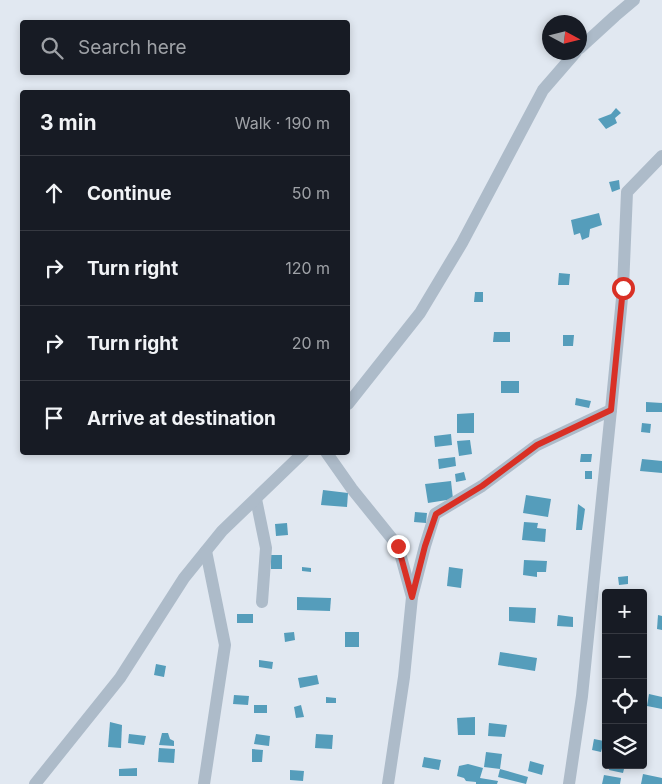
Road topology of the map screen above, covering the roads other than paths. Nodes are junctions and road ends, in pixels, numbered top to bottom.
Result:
1 (634, 0) edge
2 (587, 41) edge
3 (569, 60) edge
4 (662, 156) edge
5 (350, 401) edge
6 (611, 410) junction
7 (301, 455) edge
8 (328, 455) edge
9 (256, 499) junction
10 (206, 551) junction
11 (412, 597) junction
12 (262, 602) dead end
13 (35, 784) edge
14 (204, 784) edge
15 (388, 784) edge
16 (569, 784) edge

1 - 2 street
3 - 5 street
4 - 6 street
6 - 11 street
6 - 16 street
7 - 9 street
8 - 11 street
9 - 10 street
9 - 12 street
10 - 13 street
10 - 14 street
11 - 15 street

